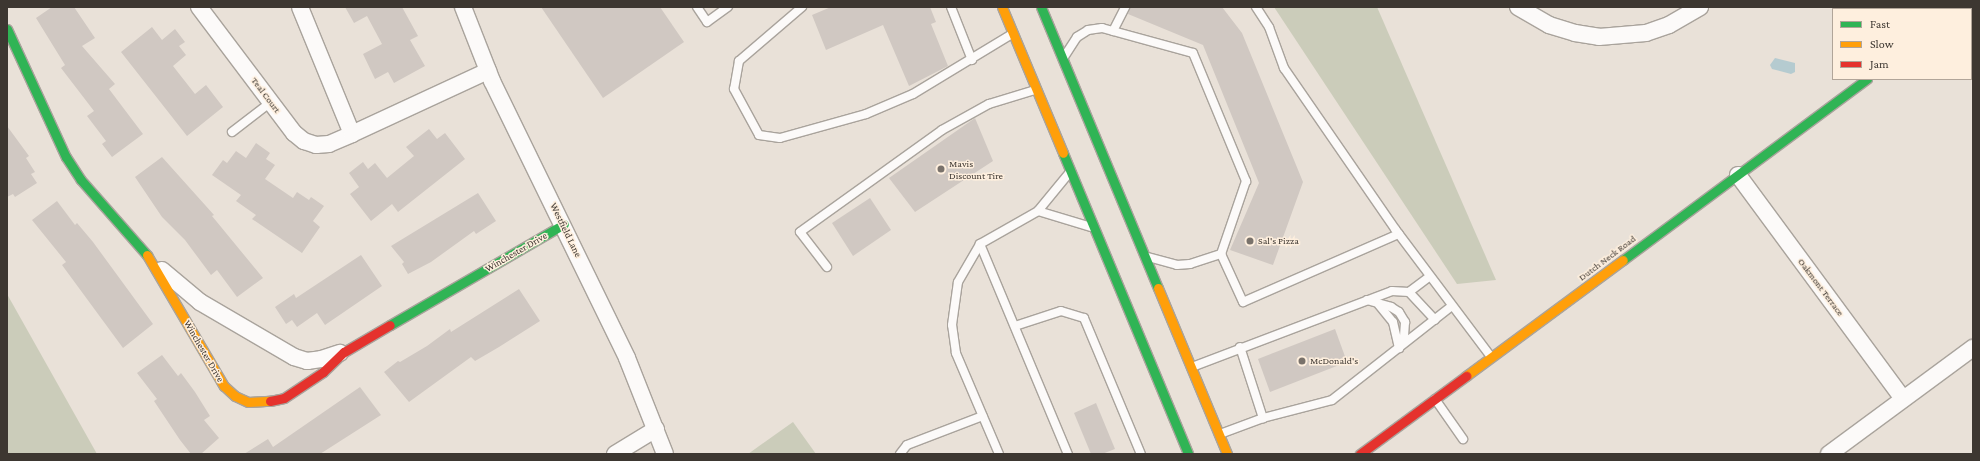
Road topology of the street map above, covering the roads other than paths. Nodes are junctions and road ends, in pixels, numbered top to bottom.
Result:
1 (199, 7) edge
2 (300, 7) edge
3 (463, 7) edge
4 (697, 7) edge
5 (728, 7) edge
6 (802, 7) edge
7 (951, 7) edge
8 (1002, 7) edge
9 (1124, 7) edge
10 (1256, 7) edge
11 (1518, 7) edge
12 (1700, 7) edge
13 (1043, 8) edge
14 (7, 29) edge
15 (1113, 31) junction
16 (1012, 33) junction
17 (7, 54) edge
18 (1062, 59) junction
19 (972, 60) junction
20 (23, 65) junction
21 (488, 71) junction
22 (1866, 80) edge
23 (1036, 90) junction
24 (271, 102) junction
25 (232, 132) dead end
26 (352, 134) junction
27 (1070, 172) junction
28 (1738, 174) junction
29 (1038, 211) junction
30 (564, 224) junction
31 (1093, 227) junction
32 (1399, 234) junction
33 (980, 244) junction
34 (1221, 254) junction
35 (1144, 255) junction
36 (148, 256) junction
37 (827, 267) dead end
38 (1430, 276) junction
39 (1409, 292) junction
40 (1367, 300) junction
41 (1452, 306) junction
42 (1435, 320) junction
43 (1015, 326) junction
44 (1240, 347) junction
45 (1399, 348) junction
46 (1973, 348) edge
47 (344, 352) junction
48 (1491, 358) junction
49 (1191, 367) junction
50 (1435, 399) junction
51 (1903, 399) junction
52 (983, 416) junction
53 (1263, 418) junction
54 (656, 429) junction
55 (1219, 434) junction
56 (1463, 439) dead end
57 (615, 454) edge
58 (665, 454) edge
59 (900, 454) edge
60 (999, 454) edge
61 (1068, 454) edge
62 (1141, 454) edge
63 (1188, 454) edge
64 (1227, 454) edge
65 (1360, 454) edge
66 (1829, 454) edge

1 - 24 street, Teal Court
2 - 26 street
3 - 21 street, Westfield Lane
4 - 5 lane
6 - 19 lane
7 - 19 lane
8 - 16 main road
9 - 15 lane
10 - 32 lane
11 - 12 street
13 - 18 main road
14 - 20 main road, Winchester Drive
15 - 18 lane
15 - 34 lane
16 - 19 lane
16 - 23 main road
17 - 20 street
18 - 35 main road
20 - 36 main road, Winchester Drive
21 - 26 street, Teal Court
21 - 30 street, Westfield Lane
22 - 28 main road, Dutch Neck Road
23 - 27 main road
23 - 37 lane
24 - 25 lane
24 - 26 street, Teal Court
27 - 29 lane
27 - 31 main road
28 - 48 main road, Dutch Neck Road
28 - 51 street, Oakmont Terrace
29 - 31 lane
29 - 33 lane
30 - 47 main road, Winchester Drive
30 - 54 street, Westfield Lane
31 - 63 main road
32 - 34 lane
32 - 38 lane
33 - 43 lane
33 - 52 lane
34 - 35 lane
35 - 49 main road
36 - 47 street, Winchester Drive
36 - 47 main road, Winchester Drive
38 - 39 lane
38 - 41 lane
39 - 40 lane
39 - 42 lane
40 - 44 lane
40 - 45 lane
41 - 42 lane
41 - 48 lane
42 - 45 lane
43 - 61 lane
43 - 62 lane
44 - 49 lane
44 - 53 lane
45 - 53 lane
46 - 51 street
48 - 50 main road, Dutch Neck Road
49 - 55 main road
50 - 56 lane
50 - 65 main road, Dutch Neck Road
51 - 66 street
52 - 59 lane
52 - 60 lane
53 - 55 lane
54 - 57 street
54 - 58 street, Westfield Lane
55 - 64 main road

